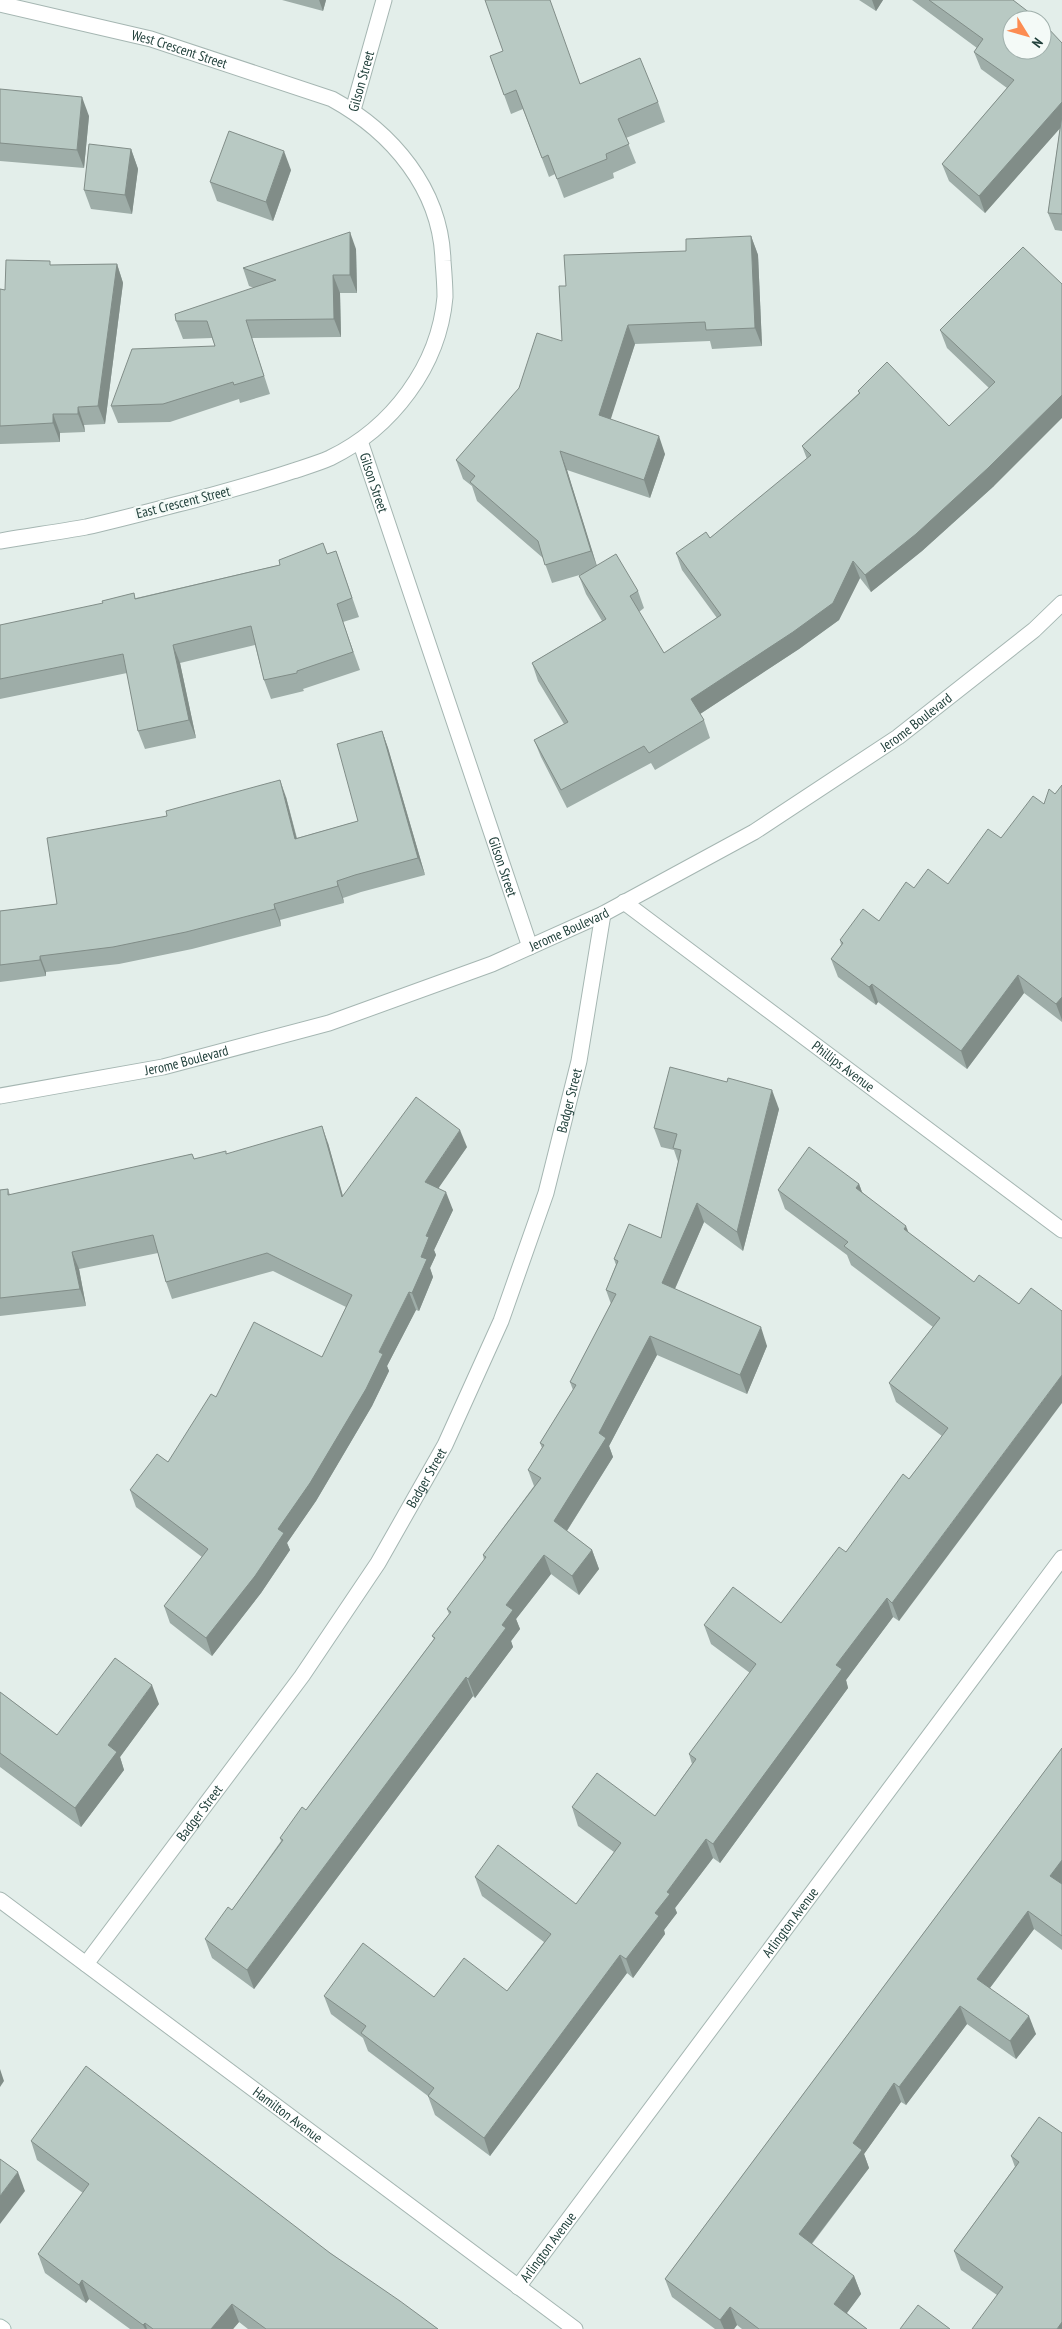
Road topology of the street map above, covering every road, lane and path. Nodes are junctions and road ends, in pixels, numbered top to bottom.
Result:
1 (384, 0) edge
2 (0, 4) edge
3 (353, 110) junction
4 (360, 441) junction
5 (0, 541) edge
6 (1062, 603) edge
7 (624, 902) junction
8 (603, 914) junction
9 (530, 947) junction
10 (0, 1096) edge
11 (1062, 1230) edge
12 (1062, 1558) edge
13 (0, 1900) edge
14 (86, 1964) junction
15 (518, 2287) junction
16 (575, 2329) edge

1 - 3 street, Gilson Street
2 - 3 street, West Crescent Street
3 - 4 street, Gilson Street
4 - 5 street, East Crescent Street
4 - 9 street, Gilson Street
6 - 7 street, Jerome Boulevard
7 - 8 street, Jerome Boulevard
7 - 11 street, Phillips Avenue
8 - 9 street, Jerome Boulevard
8 - 14 street, Badger Street
9 - 10 street, Jerome Boulevard
12 - 15 street, Arlington Avenue
13 - 14 street, Hamilton Avenue
14 - 15 street, Hamilton Avenue
15 - 16 street, Hamilton Avenue

